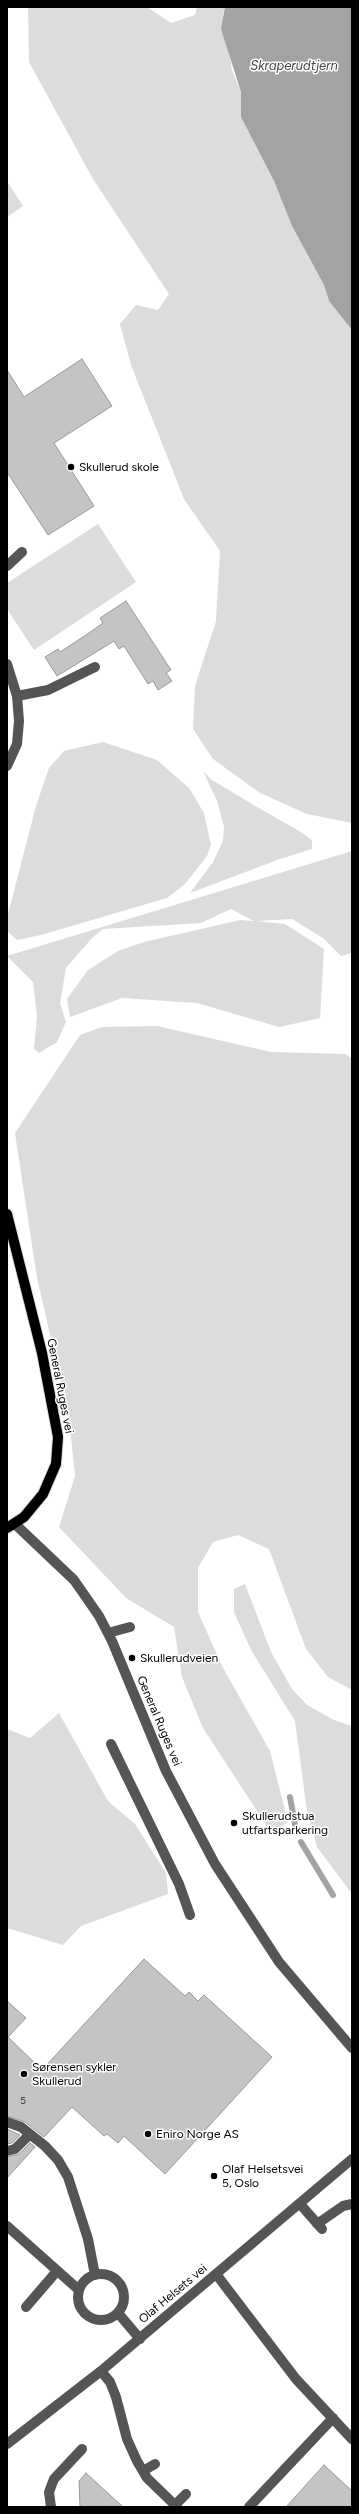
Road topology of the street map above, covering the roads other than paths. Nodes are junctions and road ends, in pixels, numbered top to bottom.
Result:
1 (22, 552) dead end
2 (7, 566) edge
3 (7, 664) edge
4 (95, 666) dead end
5 (17, 696) junction
6 (7, 766) edge
7 (7, 1214) edge
8 (11, 1526) edge
9 (130, 1627) dead end
10 (108, 1633) junction
11 (110, 1744) dead end
12 (190, 1915) dead end
13 (352, 2048) edge
14 (7, 2122) edge
15 (30, 2134) junction
16 (7, 2151) edge
17 (352, 2159) edge
18 (300, 2204) junction
19 (352, 2204) edge
20 (7, 2226) edge
21 (57, 2271) junction
22 (216, 2274) junction
23 (95, 2275) junction
24 (79, 2290) junction
25 (26, 2307) dead end
26 (118, 2313) junction
27 (140, 2339) junction
28 (101, 2372) junction
29 (333, 2418) junction
30 (352, 2439) edge
31 (8, 2442) edge
32 (82, 2448) dead end
33 (155, 2464) dead end
34 (143, 2471) junction
35 (186, 2494) dead end
36 (176, 2506) edge
37 (51, 2507) edge
38 (249, 2507) edge

1 - 2 street
3 - 5 street
4 - 5 street
5 - 6 street
7 - 8 main road, General Ruges vei
8 - 10 street, General Ruges vei
9 - 10 street
10 - 13 street, General Ruges vei
11 - 12 street
14 - 15 street
15 - 16 street
15 - 23 street
17 - 18 street, Olaf Helsets vei
18 - 19 street
18 - 22 street, Olaf Helsets vei
20 - 21 street
21 - 24 street
21 - 25 street
22 - 27 street, Olaf Helsets vei
22 - 29 street
23 - 24 street
23 - 26 street
24 - 26 street
26 - 27 street
27 - 28 street, Olaf Helsets vei
28 - 31 street, Olaf Helsets vei
28 - 34 street
29 - 30 street
29 - 38 street
32 - 37 street
33 - 34 street
34 - 36 street
35 - 36 street

